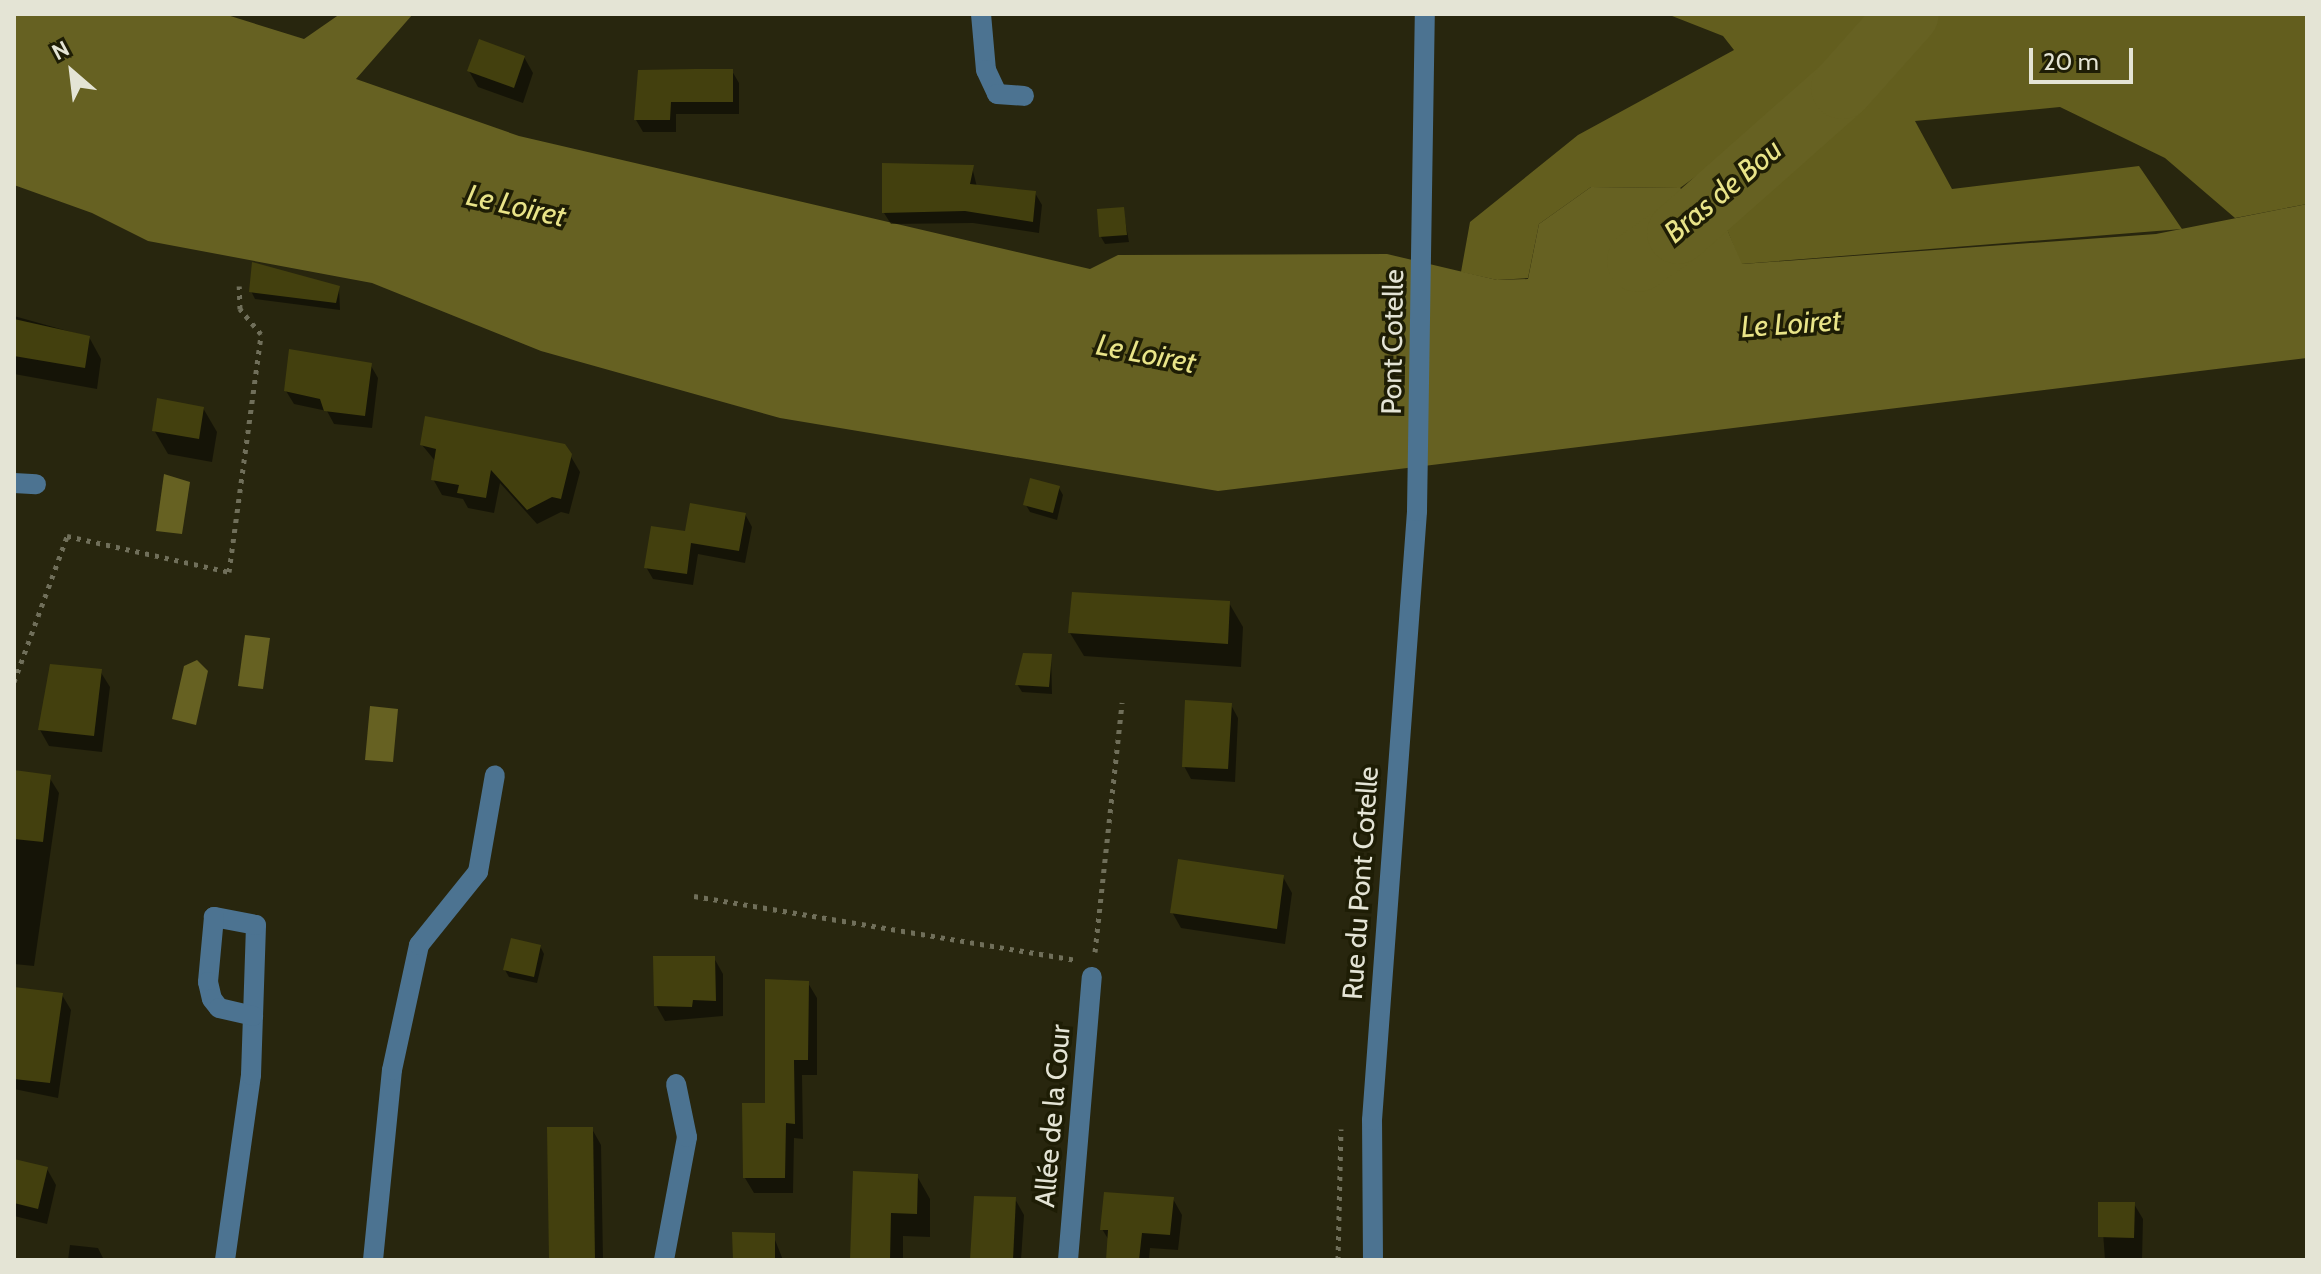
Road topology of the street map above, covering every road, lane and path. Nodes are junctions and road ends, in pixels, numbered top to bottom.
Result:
1 (981, 14) edge
2 (1425, 14) edge
3 (1024, 96) dead end
4 (239, 286) dead end
5 (14, 483) edge
6 (36, 484) dead end
7 (1417, 511) joint
8 (14, 682) edge
9 (1122, 702) dead end
10 (495, 775) dead end
11 (694, 896) dead end
12 (1092, 977) junction
13 (253, 1016) junction
14 (676, 1084) dead end
15 (225, 1260) edge
16 (373, 1260) edge
17 (664, 1260) edge
18 (1068, 1260) edge
19 (1373, 1260) edge

1 - 3 street
2 - 7 street, Pont Cotelle
4 - 8 path
5 - 6 street
7 - 19 street, Rue du Pont Cotelle
9 - 12 path
10 - 16 street
11 - 12 path
12 - 18 street, Allée de la Cour
13 - 13 street
13 - 15 street
14 - 17 street

